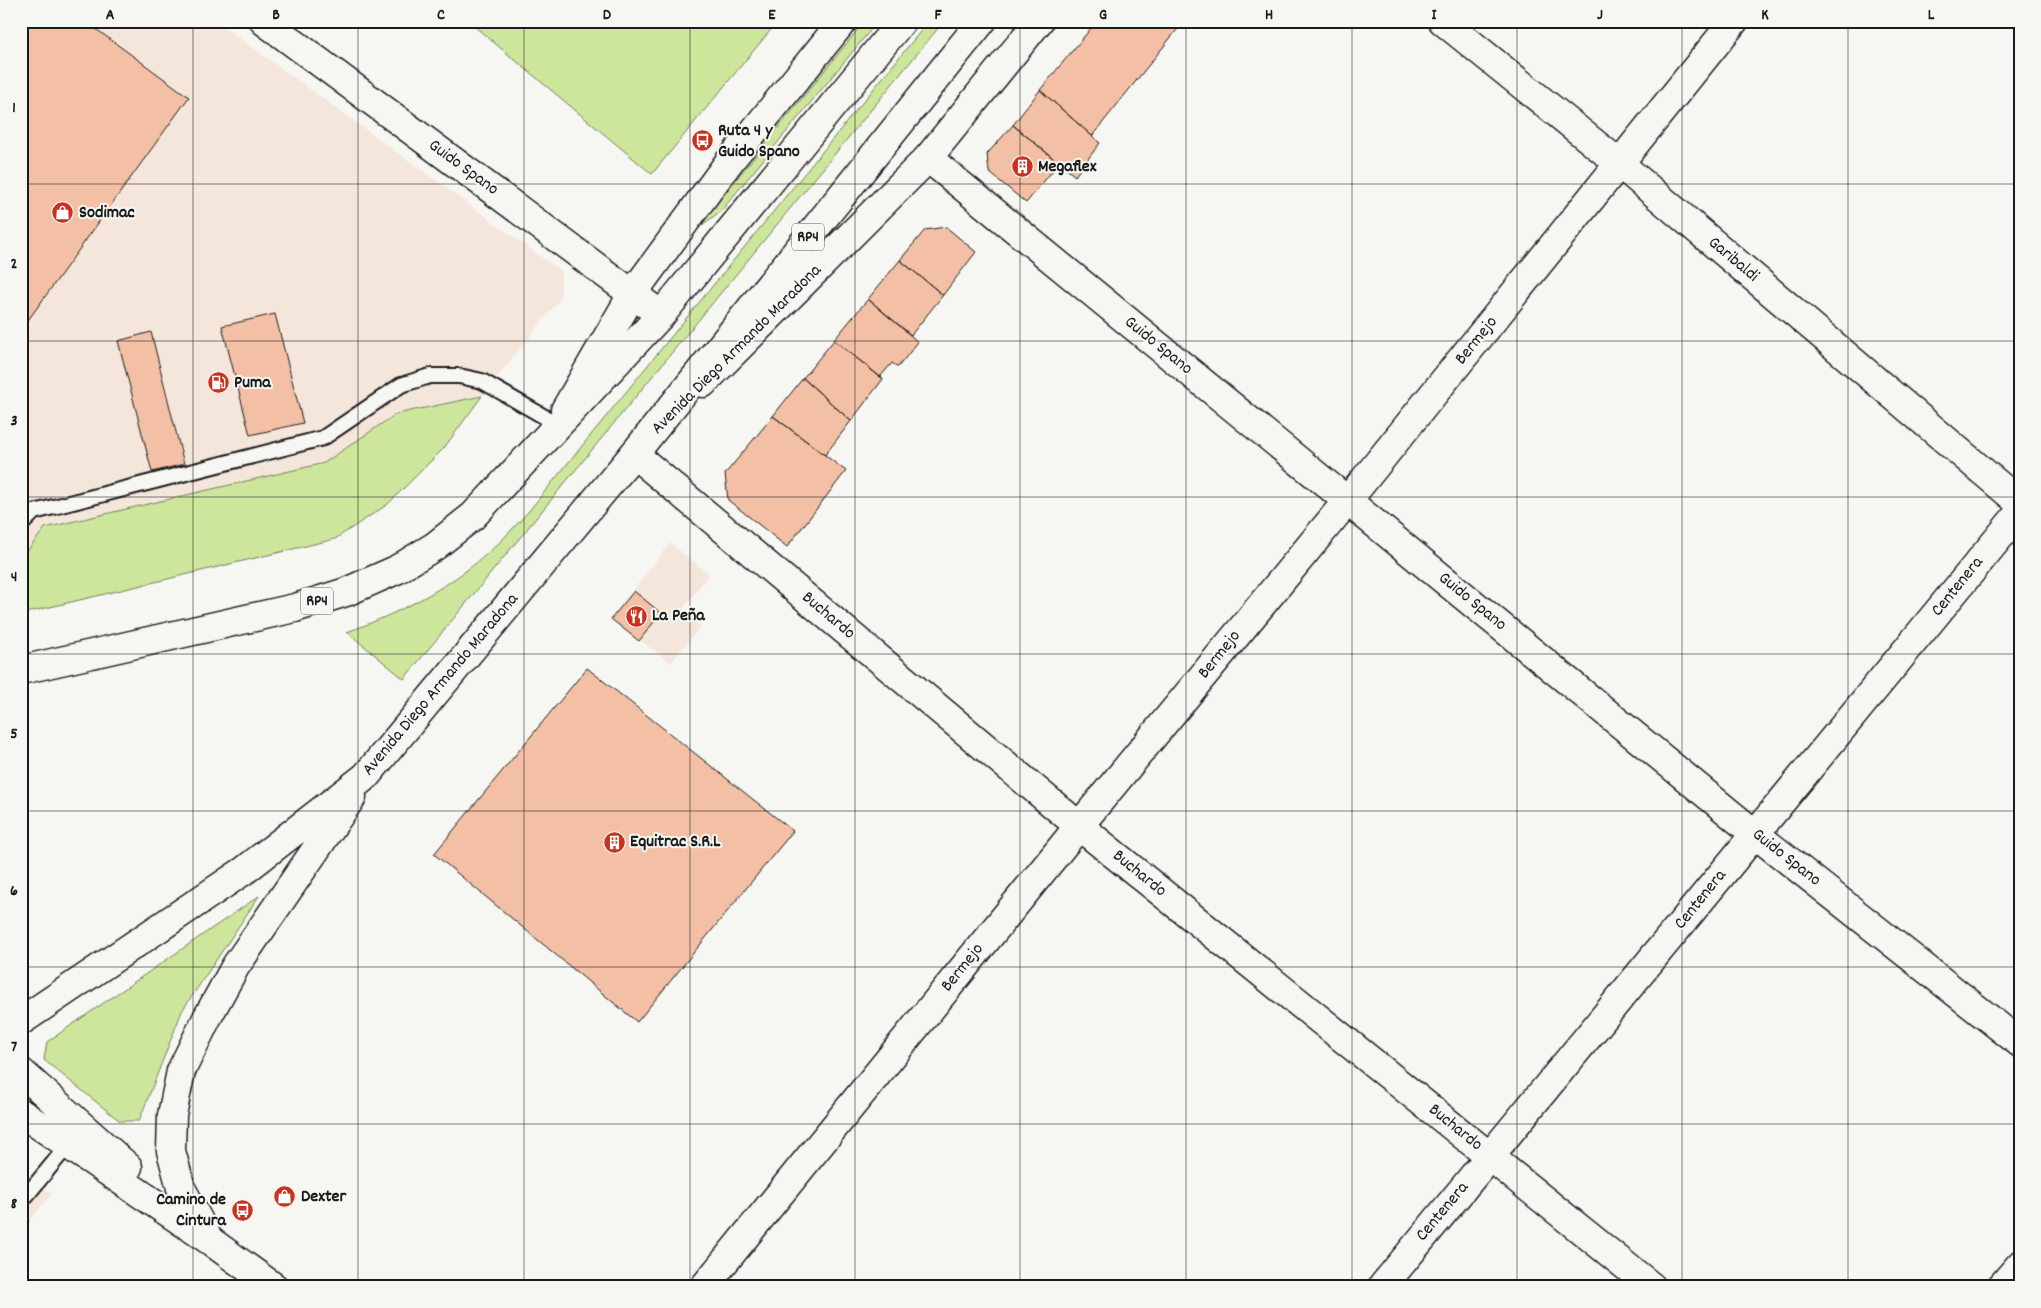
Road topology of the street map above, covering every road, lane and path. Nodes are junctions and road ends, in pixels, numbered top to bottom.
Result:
1 (264, 21) edge
2 (843, 21) edge
3 (902, 21) edge
4 (982, 21) edge
5 (1040, 21) edge
6 (1443, 21) edge
7 (1734, 21) edge
8 (928, 158) junction
9 (1620, 164) junction
10 (633, 293) junction
11 (661, 315) junction
12 (557, 424) junction
13 (634, 454) junction
14 (1348, 500) junction
15 (2020, 503) edge
16 (2020, 512) edge
17 (21, 525) edge
18 (21, 670) edge
19 (366, 776) junction
20 (1079, 826) junction
21 (1755, 834) junction
22 (21, 1021) edge
23 (2020, 1043) edge
24 (21, 1072) edge
25 (21, 1112) edge
26 (69, 1144) junction
27 (1489, 1156) junction
28 (21, 1202) edge
29 (209, 1240) junction
30 (2020, 1265) edge
31 (274, 1287) edge
32 (704, 1287) edge
33 (1382, 1287) edge
34 (1652, 1287) edge
35 (2001, 1287) edge

1 - 10 street, Guido Spano
2 - 10 street
3 - 11 street, RP4
4 - 13 street, Avenida Diego Armando Maradona / RP4
5 - 8 street, Avenida Diego Armando Maradona
6 - 9 street, Garibaldi
7 - 9 street, Bermejo
8 - 13 street, Avenida Diego Armando Maradona
8 - 14 street, Guido Spano
9 - 14 street, Bermejo
9 - 15 street, Garibaldi
10 - 11 street, Guido Spano
10 - 12 street
11 - 12 street, RP4
12 - 17 lane
12 - 18 street, RP4
13 - 19 street, Avenida Diego Armando Maradona / RP4
13 - 20 street, Buchardo
14 - 20 street, Bermejo
14 - 21 street, Guido Spano
16 - 21 street, Centenera
19 - 22 street, Avenida Diego Armando Maradona / RP4
19 - 29 street
20 - 27 street, Buchardo
20 - 32 street, Bermejo
21 - 23 street, Guido Spano
21 - 27 street, Centenera
24 - 29 street
25 - 26 street
26 - 28 lane
26 - 29 street
27 - 33 street, Centenera
27 - 34 street, Buchardo
29 - 31 street
30 - 35 street

